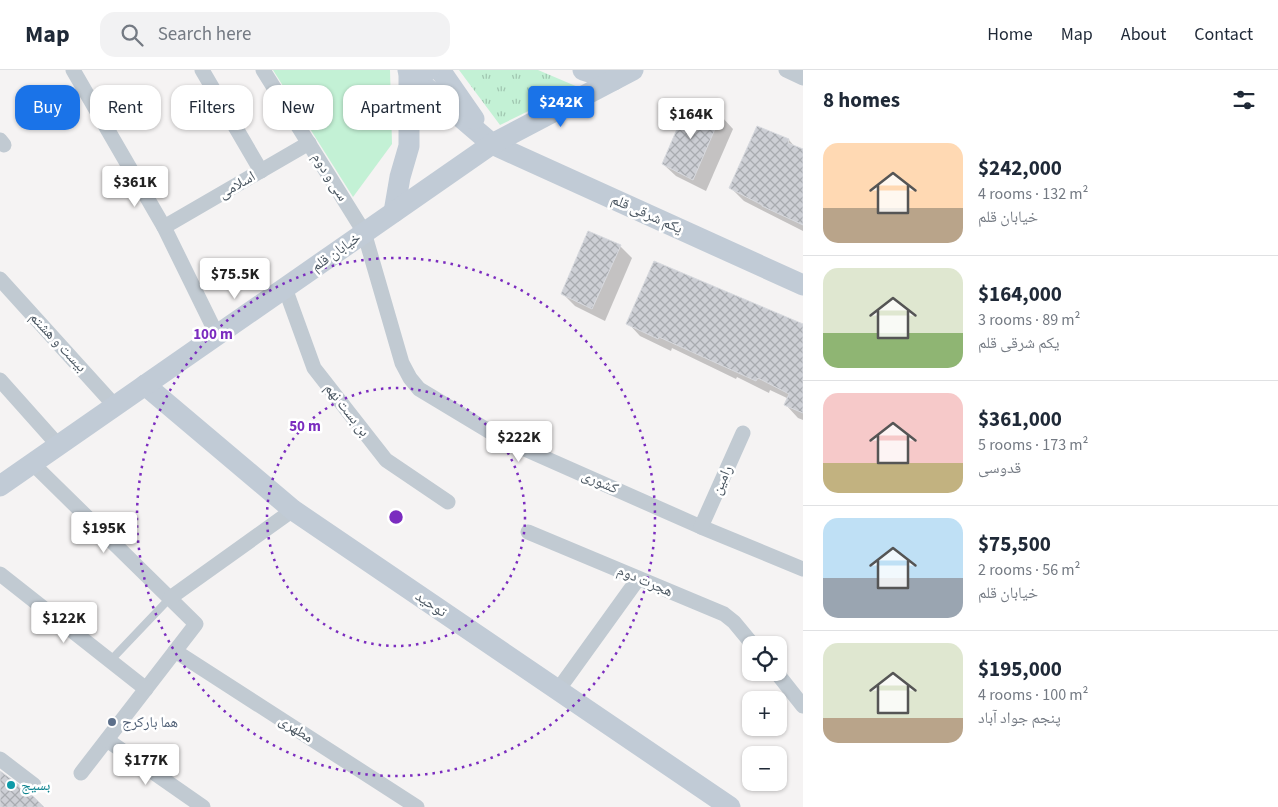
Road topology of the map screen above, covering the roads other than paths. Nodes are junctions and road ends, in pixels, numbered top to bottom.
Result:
1 (73, 70) edge
2 (202, 70) edge
3 (263, 70) edge
4 (440, 70) edge
5 (583, 70) edge
6 (633, 70) edge
7 (786, 70) edge
8 (415, 71) edge
9 (803, 78) edge
10 (614, 80) junction
11 (309, 143) junction
12 (492, 144) junction
13 (261, 171) junction
14 (394, 212) junction
15 (164, 227) junction
16 (364, 232) junction
17 (0, 279) edge
18 (803, 285) edge
19 (284, 288) junction
20 (218, 335) junction
21 (0, 380) edge
22 (145, 385) junction
23 (115, 406) junction
24 (743, 433) dead end
25 (58, 445) junction
26 (32, 464) junction
27 (0, 486) edge
28 (448, 502) dead end
29 (293, 510) junction
30 (701, 527) junction
31 (528, 532) dead end
32 (803, 569) edge
33 (0, 574) edge
34 (638, 578) junction
35 (170, 598) junction
36 (746, 636) edge
37 (176, 651) junction
38 (110, 661) junction
39 (783, 681) edge
40 (146, 689) junction
41 (558, 690) junction
42 (803, 706) edge
43 (107, 740) junction
44 (0, 759) edge
45 (81, 773) dead end
46 (34, 785) dead end
47 (203, 807) edge
48 (417, 807) edge
49 (730, 807) edge

1 - 15 street
2 - 13 street
3 - 11 street, سی و دوم
4 - 12 street
5 - 10 street
6 - 10 street, خیابان قلم
7 - 9 street
8 - 12 street
8 - 14 street
10 - 12 street, خیابان قلم
11 - 13 street, اسلامی
11 - 16 street, سی و دوم
12 - 14 street, خیابان قلم
12 - 18 street, یکم شرقی قلم
13 - 15 street, اسلامی
14 - 16 street, خیابان قلم
15 - 20 street
16 - 19 street, خیابان قلم
16 - 30 street, کشوری
17 - 23 street, بیست و هشتم
19 - 20 street, خیابان قلم
19 - 28 street, بن بست نهم
20 - 22 street, خیابان قلم
21 - 25 street
22 - 23 street, خیابان قلم
22 - 29 street, توحید
23 - 25 street, خیابان قلم
24 - 30 street, رامین
25 - 26 street, خیابان قلم
26 - 27 street, خیابان قلم
26 - 35 street
29 - 35 street
29 - 41 street, توحید
30 - 32 street, کشوری
31 - 34 street, هجرت دوم
33 - 38 street
34 - 36 street, هجرت دوم
34 - 41 street
35 - 37 street
35 - 38 lane
37 - 40 street
37 - 48 street, مطهری
38 - 40 street
39 - 42 street
40 - 43 street
41 - 49 street, توحید
43 - 45 street
43 - 47 street
44 - 46 street

